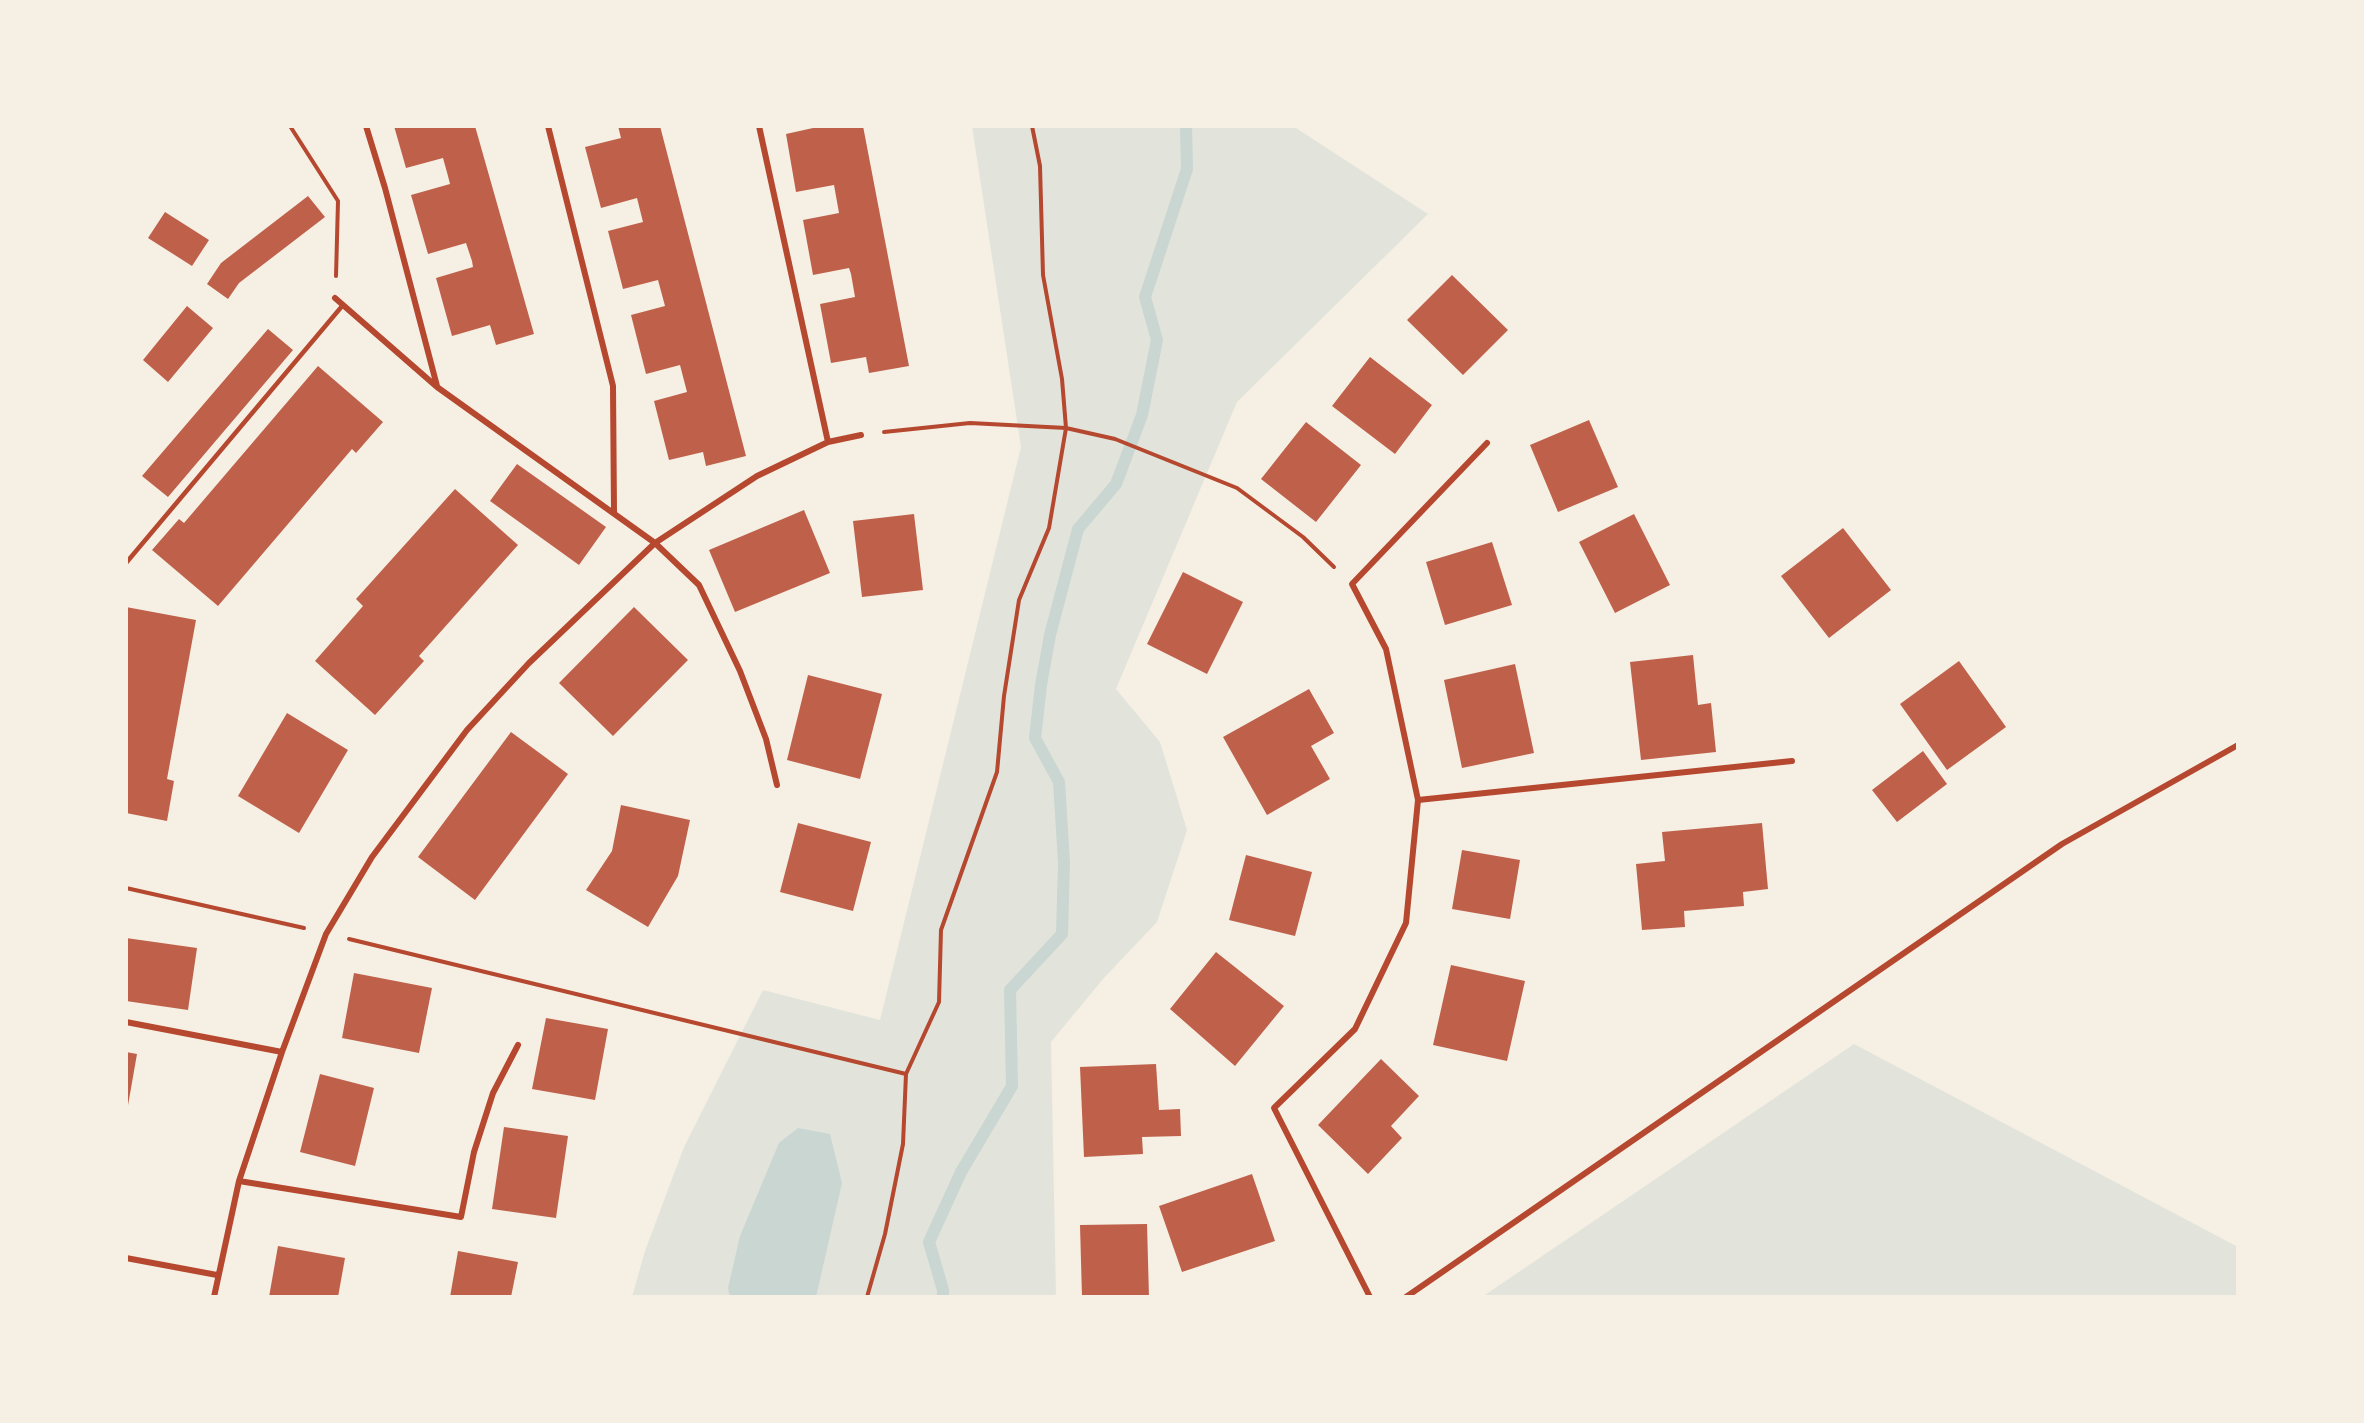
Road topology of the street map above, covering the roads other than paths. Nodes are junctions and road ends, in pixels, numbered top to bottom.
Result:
1 (366, 126) edge
2 (548, 126) edge
3 (759, 126) edge
4 (335, 298) road end
5 (343, 304) junction
6 (437, 387) junction
7 (861, 435) road end
8 (828, 442) junction
9 (1487, 443) dead end
10 (614, 512) junction
11 (655, 543) junction
12 (126, 563) edge
13 (2238, 746) edge
14 (1792, 761) dead end
15 (777, 785) dead end
16 (1418, 800) junction
17 (126, 1022) edge
18 (518, 1045) dead end
19 (282, 1052) junction
20 (239, 1181) junction
21 (126, 1258) edge
22 (216, 1275) junction
23 (214, 1297) edge
24 (1370, 1297) edge
25 (1406, 1297) edge

1 - 6 street
2 - 10 street
3 - 8 street
4 - 5 street
5 - 6 street
5 - 12 lane
6 - 10 street
7 - 8 street
8 - 11 street
9 - 16 street
10 - 11 street
11 - 15 street
11 - 19 street
13 - 25 street
14 - 16 street
16 - 24 street
17 - 19 street
18 - 20 street
19 - 20 street
20 - 22 street
21 - 22 street
22 - 23 street

